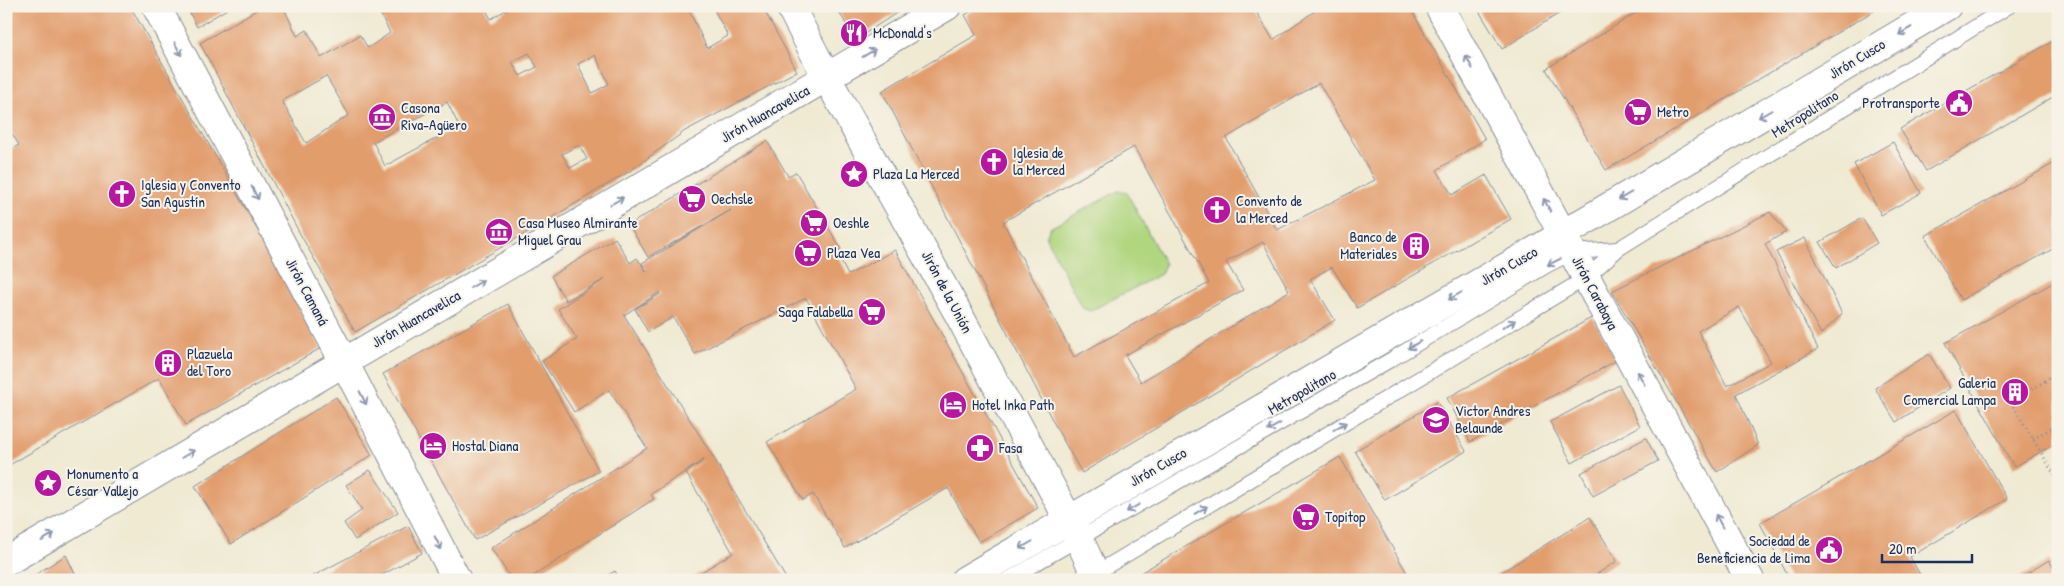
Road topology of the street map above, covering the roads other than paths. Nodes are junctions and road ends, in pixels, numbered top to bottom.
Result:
1 (156, 6) edge
2 (790, 6) edge
3 (947, 6) edge
4 (1439, 6) edge
5 (1947, 6) edge
6 (2009, 6) edge
7 (827, 78) junction
8 (1568, 243) junction
9 (1618, 249) junction
10 (1586, 278) junction
11 (344, 362) junction
12 (1073, 530) junction
13 (6, 562) edge
14 (1092, 578) edge
15 (457, 580) edge
16 (965, 580) edge
17 (1007, 580) edge
18 (1750, 580) edge

1 -> 11 street, Jirón Camaná
2 - 7 street, Jirón de la Unión
7 -> 3 street, Jirón Huancavelica
8 -> 4 street, Jirón Carabaya
5 -> 8 street, Jirón Cusco
6 - 9 lane, Metropolitano
11 -> 7 street, Jirón Huancavelica
7 - 12 street, Jirón de la Unión
8 - 9 lane, Metropolitano
8 - 10 street, Jirón Carabaya
8 -> 12 street, Jirón Cusco
9 - 10 lane, Metropolitano
14 -> 10 lane, Metropolitano
18 -> 10 street, Jirón Carabaya
13 -> 11 street, Jirón Huancavelica
11 -> 15 street, Jirón Camaná
12 - 14 street, Jirón de la Unión
12 -> 16 street, Jirón Cusco
12 - 17 lane

